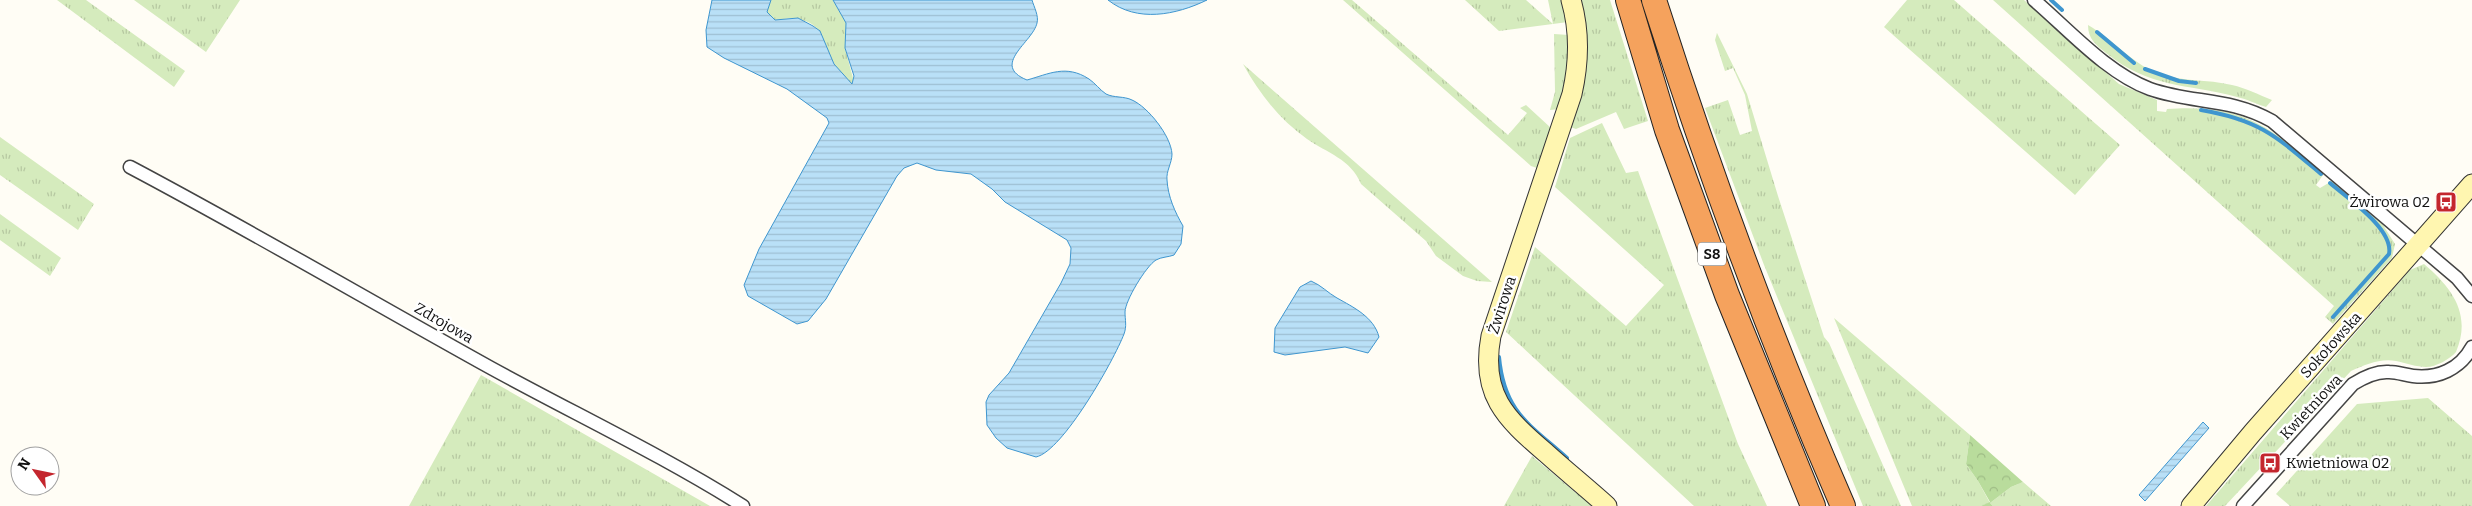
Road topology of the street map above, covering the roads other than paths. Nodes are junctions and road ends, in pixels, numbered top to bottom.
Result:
1 (1571, 0) edge
2 (1628, 0) edge
3 (1654, 0) edge
4 (2034, 0) edge
5 (130, 166) dead end
6 (2472, 184) edge
7 (2418, 246) junction
8 (2472, 296) edge
9 (2472, 347) edge
10 (743, 506) edge
11 (1607, 506) edge
12 (1812, 506) edge
13 (1843, 506) edge
14 (2191, 506) edge
15 (2243, 506) edge

1 - 11 street, Żwirowa
2 - 12 highway, S8
3 - 13 highway, S8
4 - 7 street
5 - 10 street, Zdrojowa
6 - 7 street, Sokołowska
7 - 8 street
7 - 14 street, Sokołowska
9 - 15 street, Kwietniowa

